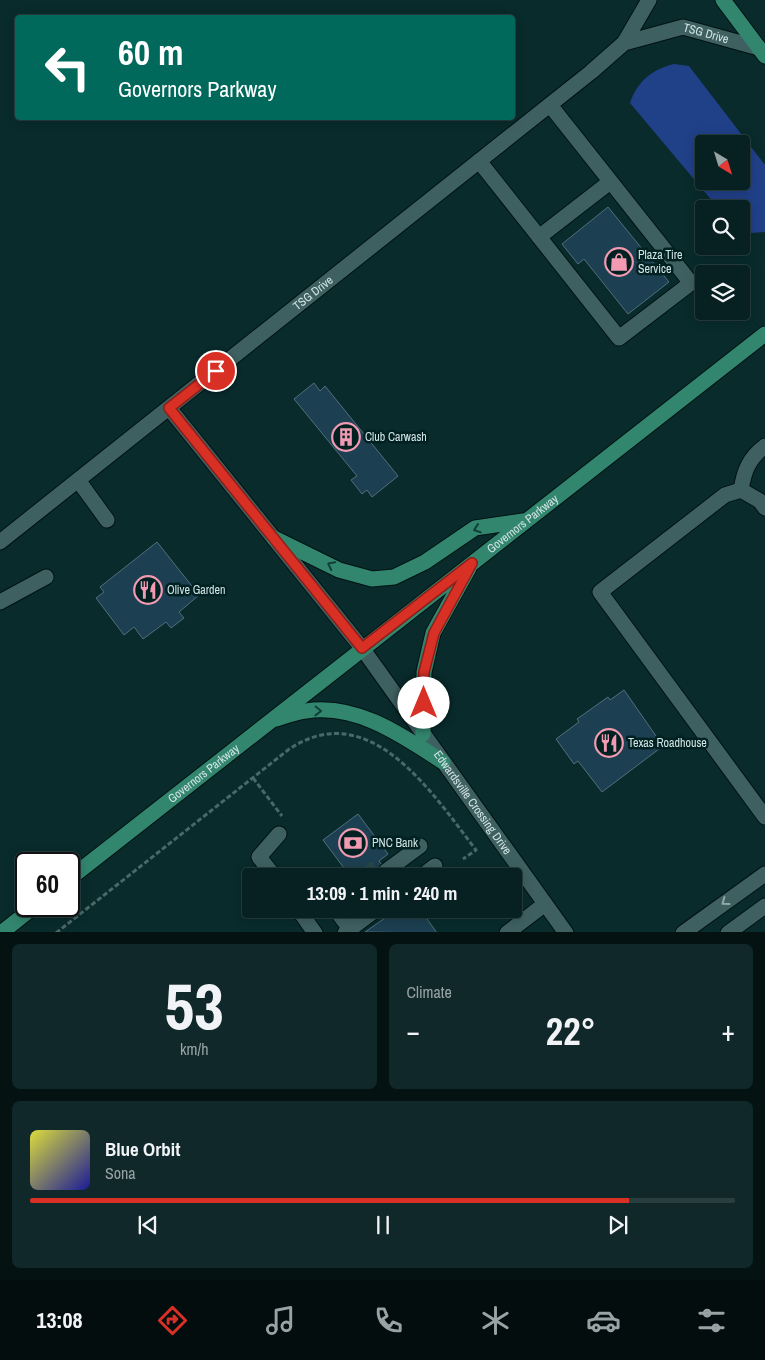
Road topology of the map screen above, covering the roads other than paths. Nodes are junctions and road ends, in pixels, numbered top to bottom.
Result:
1 (649, 0) edge
2 (723, 0) edge
3 (624, 43) junction
4 (762, 52) edge
5 (550, 105) junction
6 (479, 162) junction
7 (610, 182) junction
8 (539, 237) junction
9 (765, 334) edge
10 (169, 408) junction
11 (765, 446) edge
12 (78, 480) junction
13 (741, 490) junction
14 (765, 508) edge
15 (107, 520) dead end
16 (525, 521) junction
17 (274, 538) junction
18 (0, 542) edge
19 (472, 563) junction
20 (46, 577) dead end
21 (0, 602) edge
22 (362, 648) junction
23 (270, 721) junction
24 (424, 734) junction
25 (443, 762) junction
26 (765, 817) edge
27 (279, 834) dead end
28 (420, 846) dead end
29 (435, 866) dead end
30 (268, 868) edge
31 (390, 868) tunnel mouth
32 (432, 868) edge
33 (80, 870) edge
34 (765, 874) edge
35 (545, 904) junction
36 (765, 906) edge
37 (21, 917) edge
38 (305, 918) edge
39 (344, 918) edge
40 (365, 918) edge
41 (347, 931) edge
42 (2, 932) edge
43 (315, 932) edge
44 (507, 932) edge
45 (566, 932) edge
46 (683, 932) edge
47 (728, 932) edge

1 - 3 street, TSG Drive
2 - 4 main road
3 - 4 street, TSG Drive
3 - 5 street, TSG Drive
5 - 6 street, TSG Drive
5 - 7 street
6 - 8 street
6 - 10 street, TSG Drive
7 - 8 street
7 - 8 street
9 - 16 main road, Governors Parkway
10 - 12 street, TSG Drive
10 - 17 street, Edwardsville Crossing Drive
11 - 13 street
12 - 15 street
12 - 18 street, TSG Drive
13 - 14 street
13 - 26 street
16 -> 17 main road
16 - 19 main road, Governors Parkway
17 - 22 street, Edwardsville Crossing Drive
19 - 22 main road, Governors Parkway
19 - 24 main road
20 - 21 street
22 - 23 main road, Governors Parkway
22 - 24 street, Edwardsville Crossing Drive
23 -> 25 main road
23 - 33 main road, Governors Parkway
24 - 25 street, Edwardsville Crossing Drive
25 - 35 street, Edwardsville Crossing Drive
27 - 30 street
28 - 31 street
29 - 32 street
34 -> 46 street
35 - 44 street
35 - 45 street, Edwardsville Crossing Drive
36 - 47 street
37 - 42 main road
38 - 43 street
39 - 41 street
40 - 41 street

